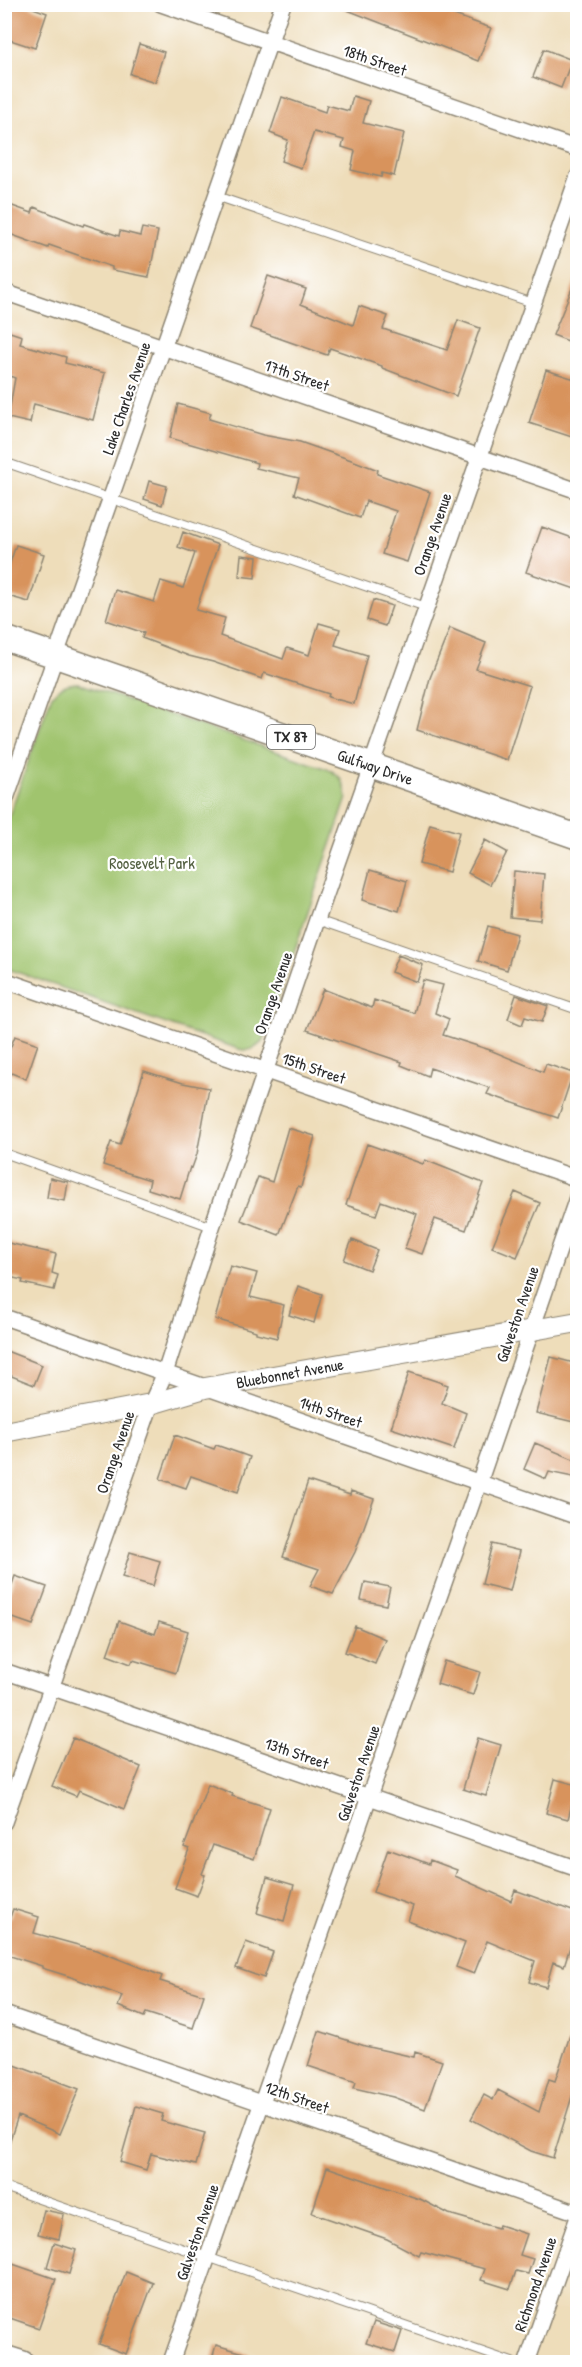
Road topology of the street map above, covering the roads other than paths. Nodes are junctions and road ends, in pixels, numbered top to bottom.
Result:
1 (161, 4) edge
2 (283, 4) edge
3 (270, 42) junction
4 (578, 149) edge
5 (578, 176) edge
6 (216, 196) junction
7 (4, 292) edge
8 (533, 303) junction
9 (163, 348) junction
10 (478, 457) junction
11 (4, 462) edge
12 (578, 491) edge
13 (110, 498) junction
14 (426, 607) junction
15 (4, 638) edge
16 (57, 656) junction
17 (372, 765) junction
18 (4, 804) edge
19 (578, 837) edge
20 (317, 920) junction
21 (4, 980) edge
22 (578, 1010) edge
23 (266, 1071) junction
24 (4, 1153) edge
25 (578, 1179) edge
26 (578, 1195) edge
27 (212, 1227) junction
28 (4, 1317) edge
29 (578, 1322) edge
30 (530, 1331) junction
31 (165, 1373) junction
32 (205, 1388) junction
33 (151, 1404) junction
34 (4, 1432) edge
35 (479, 1483) junction
36 (578, 1517) edge
37 (4, 1671) edge
38 (52, 1687) junction
39 (368, 1796) junction
40 (4, 1822) edge
41 (578, 1869) edge
42 (4, 2014) edge
43 (261, 2103) junction
44 (4, 2187) edge
45 (578, 2215) edge
46 (208, 2257) junction
47 (4, 2356) edge
48 (23, 2362) edge
49 (171, 2362) edge
50 (512, 2362) edge
51 (527, 2362) edge

1 - 3 street, 18th Street
2 - 3 street, Lake Charles Avenue
3 - 4 street, 18th Street
3 - 6 street, Lake Charles Avenue
5 - 8 street, Orange Avenue
6 - 8 lane
6 - 9 street, Lake Charles Avenue
7 - 9 street, 17th Street
8 - 10 street, Orange Avenue
9 - 10 street, 17th Street
9 - 13 street, Lake Charles Avenue
10 - 12 street, 17th Street
10 - 14 street, Orange Avenue
11 - 13 lane
13 - 14 lane
13 - 16 street, Lake Charles Avenue
14 - 17 street, Orange Avenue
15 - 16 main road, Gulfway Drive / TX 87
16 - 17 main road, Gulfway Drive / TX 87
16 - 18 street, Lake Charles Avenue
17 - 19 main road, Gulfway Drive / TX 87
17 - 20 street, Orange Avenue
20 - 22 lane
20 - 23 street, Orange Avenue
21 - 23 street, 15th Street
23 - 25 street, 15th Street
23 - 27 street, Orange Avenue
24 - 27 lane
26 - 30 street, Galveston Avenue
27 - 31 street, Orange Avenue
28 - 31 street, 14th Street
29 - 30 street, Bluebonnet Avenue
30 - 32 street, Bluebonnet Avenue
30 - 35 street, Galveston Avenue
31 - 32 street, 14th Street
31 - 33 street, Orange Avenue
32 - 33 street, Bluebonnet Avenue
32 - 35 street, 14th Street
33 - 34 street, Bluebonnet Avenue
33 - 38 street, Orange Avenue
35 - 36 street, 14th Street
35 - 39 street, Galveston Avenue
37 - 38 street, 13th Street
38 - 39 street, 13th Street
38 - 40 street, Orange Avenue
39 - 41 street, 13th Street
39 - 43 street, Galveston Avenue
42 - 43 street, 12th Street
43 - 45 street, 12th Street
43 - 46 street, Galveston Avenue
44 - 46 lane
45 - 51 street, Richmond Avenue
46 - 49 street, Galveston Avenue
46 - 50 lane
47 - 48 main road

